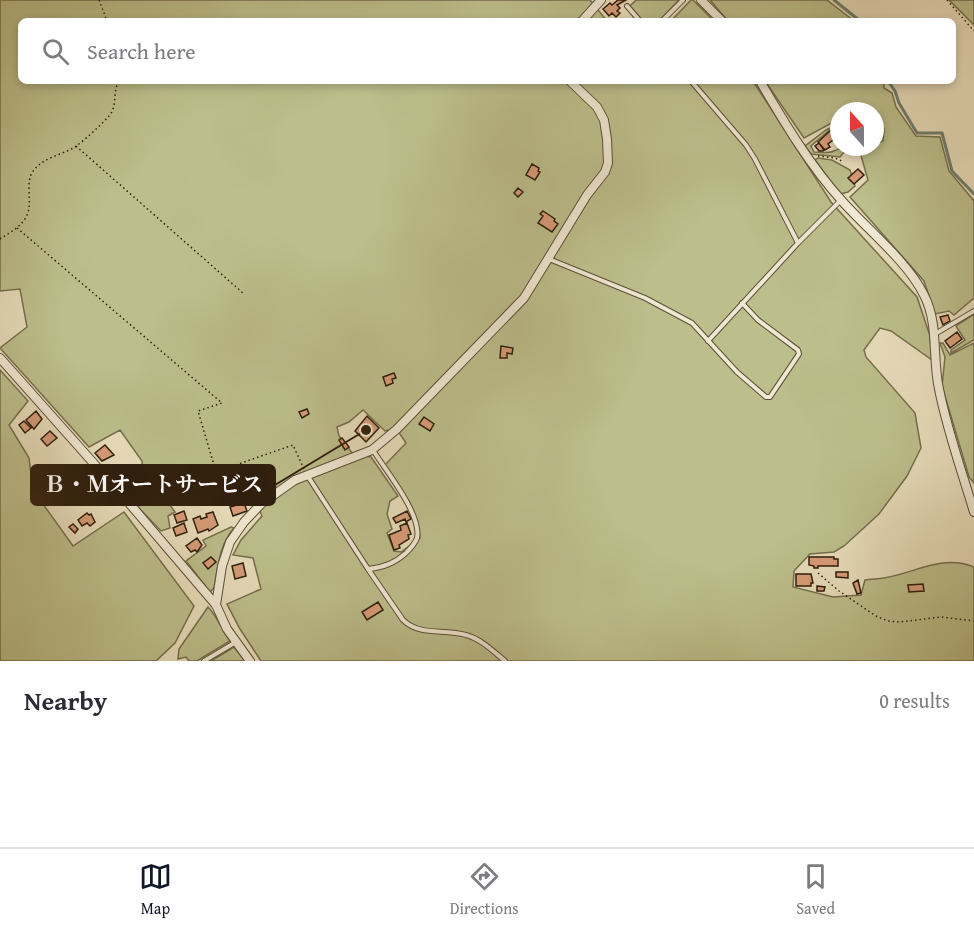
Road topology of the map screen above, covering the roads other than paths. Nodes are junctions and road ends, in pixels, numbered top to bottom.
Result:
1 (601, 0) edge
2 (683, 0) edge
3 (701, 0) edge
4 (627, 6) dead end
5 (585, 18) edge
6 (637, 18) edge
7 (665, 18) edge
8 (719, 18) edge
9 (573, 84) edge
10 (694, 84) edge
11 (762, 84) edge
12 (842, 200) junction
13 (798, 243) junction
14 (549, 259) junction
15 (742, 303) junction
16 (974, 311) edge
17 (934, 334) junction
18 (708, 341) junction
19 (0, 358) edge
20 (372, 450) junction
21 (307, 475) junction
22 (974, 512) edge
23 (368, 569) junction
24 (216, 605) junction
25 (236, 642) junction
26 (204, 661) edge
27 (250, 661) edge
28 (505, 661) edge

1 - 5 street
2 - 7 lane
3 - 8 street
4 - 6 lane
9 - 14 street
10 - 13 lane
11 - 12 street
12 - 13 lane
12 - 17 street
13 - 15 lane
14 - 18 lane
14 - 20 street
15 - 18 lane
15 - 18 lane
16 - 17 lane
17 - 22 street
19 - 24 street
20 - 21 street
20 - 23 lane
21 - 23 lane
21 - 24 street
23 - 28 lane
24 - 25 street
25 - 26 lane
25 - 27 street

